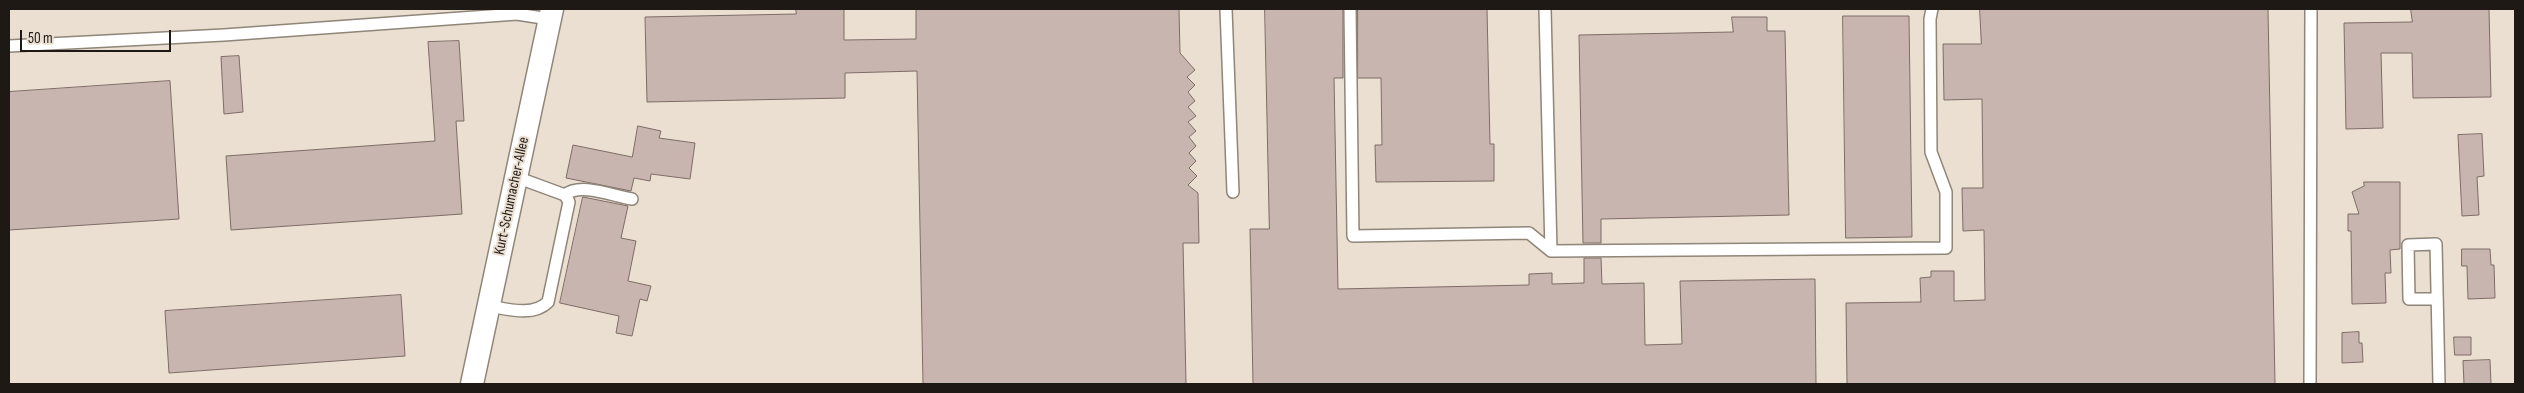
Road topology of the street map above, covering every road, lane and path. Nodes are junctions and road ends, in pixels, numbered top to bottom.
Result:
1 (1226, 9) edge
2 (1350, 9) edge
3 (1545, 9) edge
4 (1932, 9) edge
5 (2311, 9) edge
6 (550, 14) edge
7 (9, 46) edge
8 (516, 177) junction
9 (1233, 192) dead end
10 (565, 195) junction
11 (632, 200) dead end
12 (1551, 251) junction
13 (2437, 299) junction
14 (489, 306) junction
15 (472, 384) edge
16 (2310, 384) edge
17 (2439, 384) edge

1 - 9 lane
2 - 12 lane
3 - 12 lane
4 - 12 lane
5 - 16 lane
6 - 7 lane
6 - 8 street, Kurt-Schumacher-Allee
8 - 10 lane
8 - 14 street, Kurt-Schumacher-Allee
10 - 11 lane
10 - 14 lane
13 - 13 lane
13 - 17 lane
14 - 15 street, Kurt-Schumacher-Allee

